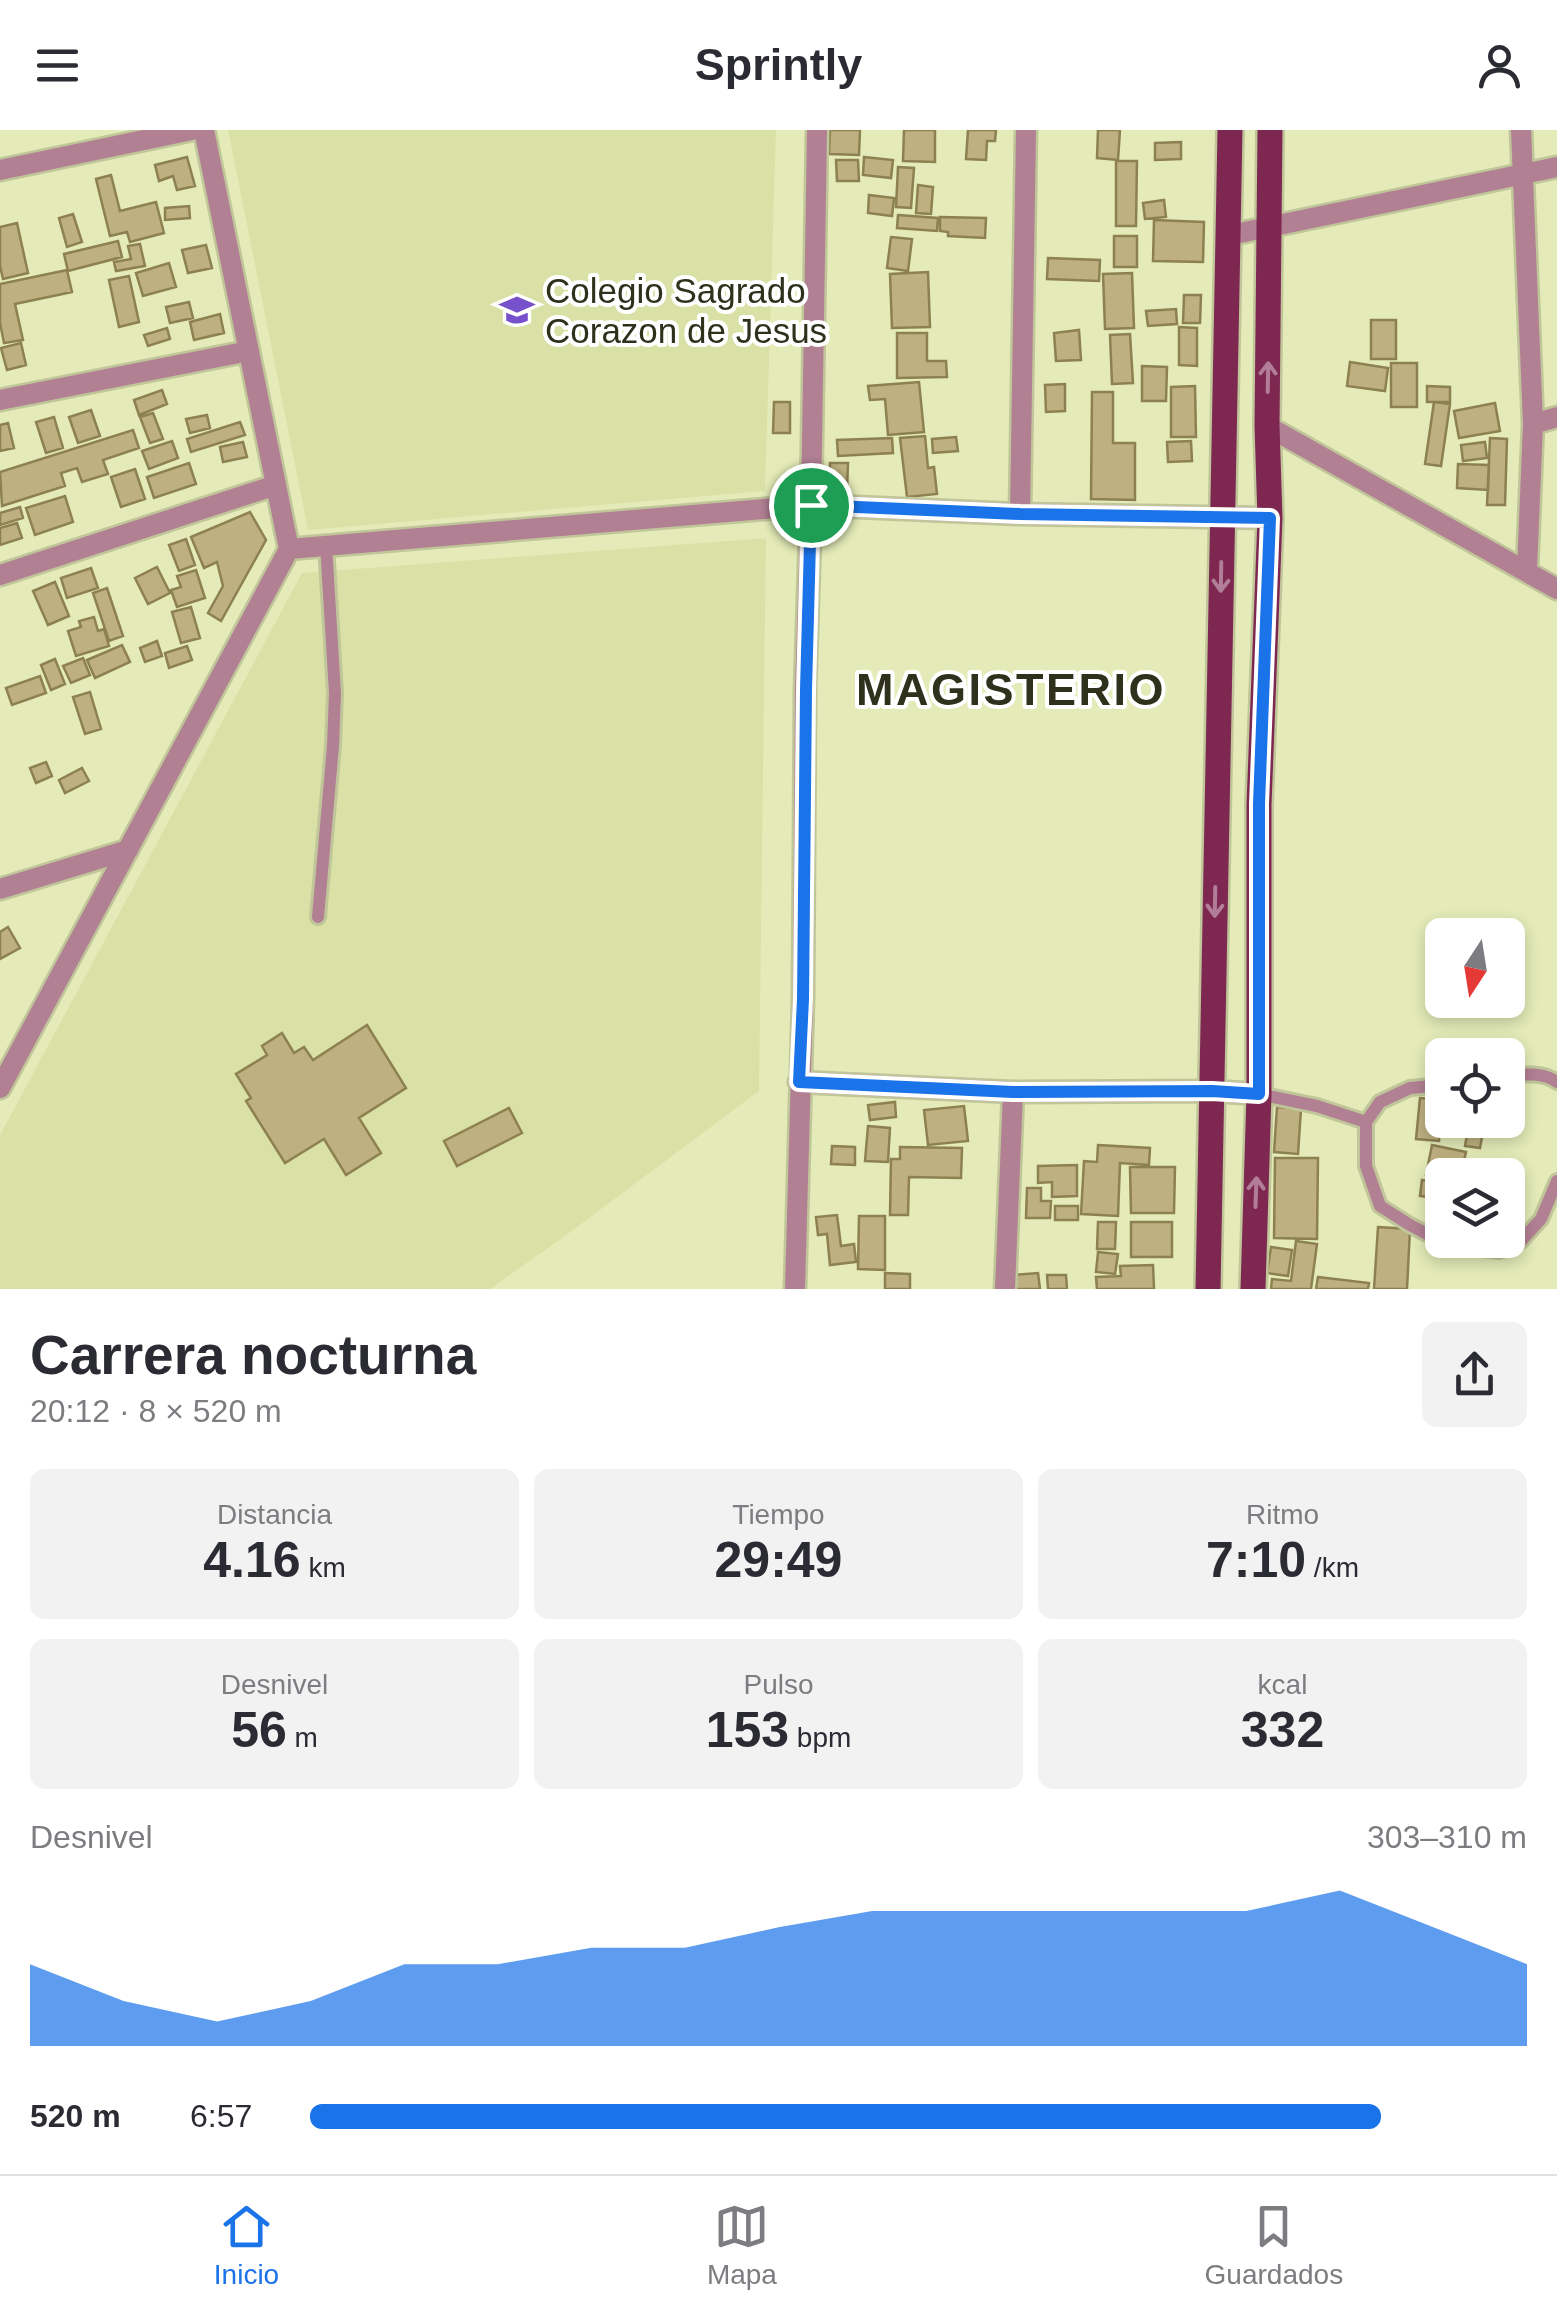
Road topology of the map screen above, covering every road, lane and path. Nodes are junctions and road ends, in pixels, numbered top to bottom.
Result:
1 (192, 130) edge
2 (204, 130) edge
3 (817, 130) edge
4 (1026, 130) edge
5 (1230, 130) edge
6 (1270, 130) edge
7 (1521, 130) edge
8 (1557, 167) edge
9 (0, 170) edge
10 (1523, 176) junction
11 (1270, 227) junction
12 (1230, 235) junction
13 (248, 351) junction
14 (0, 400) edge
15 (1557, 417) edge
16 (1533, 424) junction
17 (1267, 426) junction
18 (276, 484) junction
19 (811, 505) junction
20 (1020, 514) junction
21 (1222, 517) junction
22 (1270, 518) junction
23 (326, 545) junction
24 (289, 549) junction
25 (1526, 570) junction
26 (0, 575) edge
27 (1557, 589) edge
28 (128, 850) junction
29 (0, 889) edge
30 (318, 917) dead end
31 (1525, 1074) edge
32 (799, 1082) junction
33 (1557, 1082) edge
34 (1425, 1087) edge
35 (0, 1088) edge
36 (1212, 1091) junction
37 (1013, 1092) junction
38 (1259, 1094) junction
39 (1366, 1122) junction
40 (1557, 1181) edge
41 (795, 1289) edge
42 (1006, 1289) edge
43 (1208, 1289) edge
44 (1253, 1289) edge

1 - 9 street
2 - 13 street
3 - 19 street
4 - 20 street
5 - 12 main road
6 - 11 main road
7 - 10 street
8 - 10 street
10 - 11 street
10 - 16 street
11 - 12 street
17 -> 11 main road
12 - 21 main road
13 - 14 street
13 - 18 street
15 - 16 street
16 - 25 street
17 - 22 main road
17 - 25 street
18 - 24 street
18 - 26 street
19 - 20 street
19 - 23 street
19 - 32 street
20 - 21 street
21 - 22 street
21 -> 36 main road
22 - 38 main road
23 - 24 street
23 - 30 lane
24 - 28 street
25 - 27 street
28 - 29 street
28 - 35 street
31 - 33 lane
32 - 37 street
32 - 41 street
34 - 39 lane
36 - 37 street
36 - 38 street
36 - 43 main road
37 - 42 street
38 - 39 lane
44 -> 38 main road
39 - 40 lane

